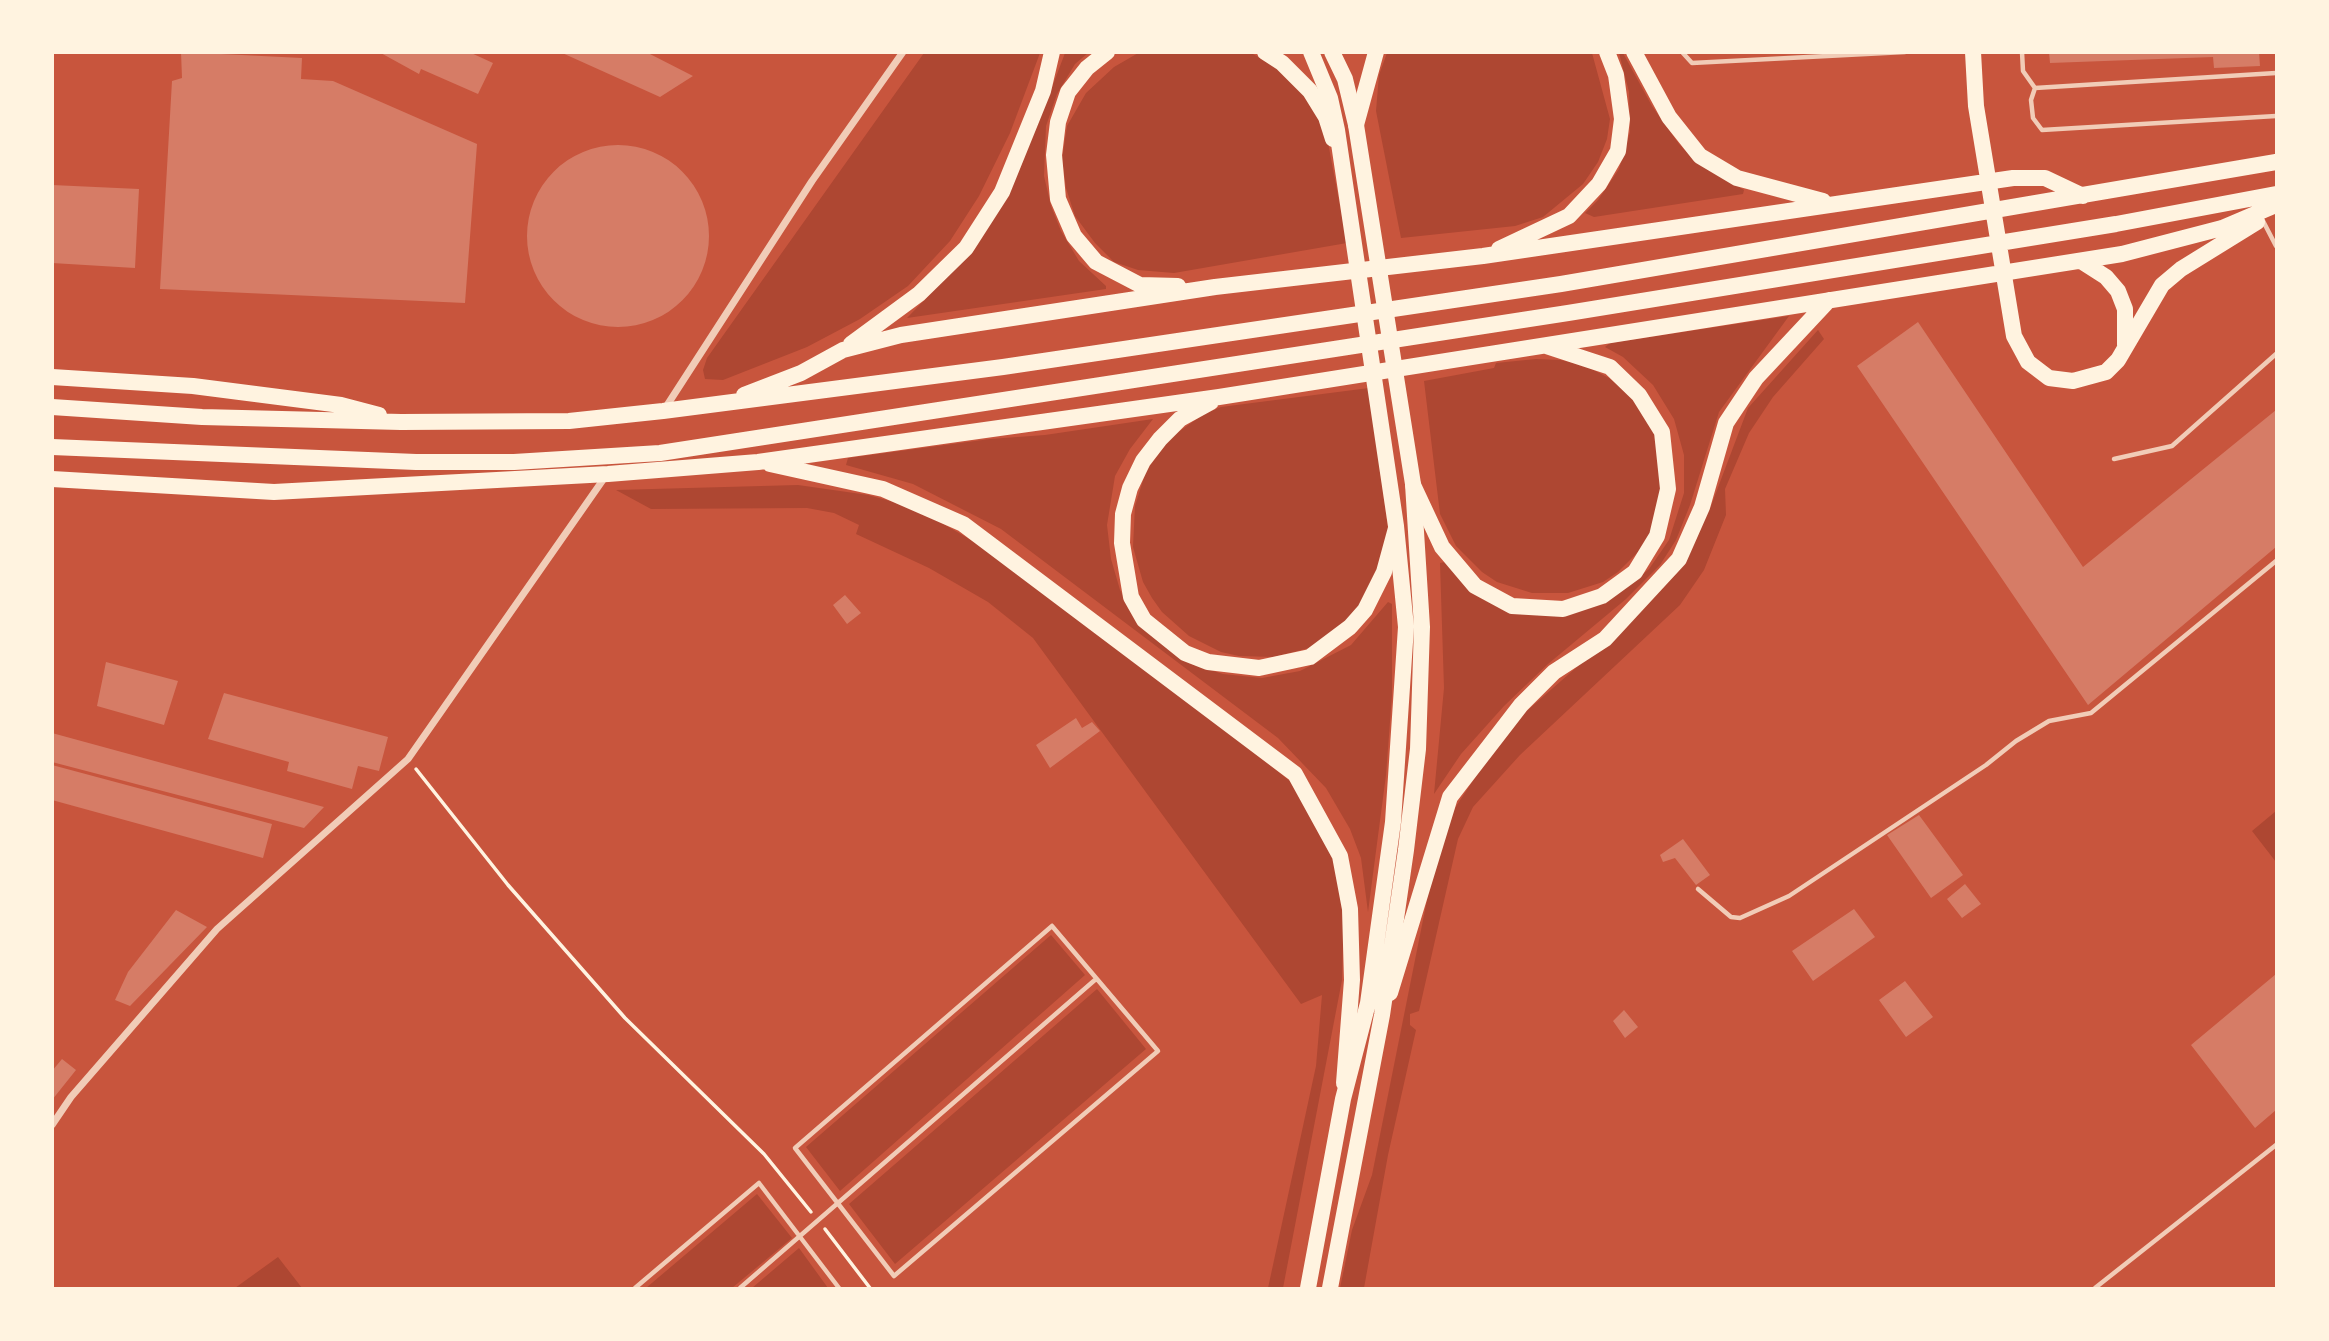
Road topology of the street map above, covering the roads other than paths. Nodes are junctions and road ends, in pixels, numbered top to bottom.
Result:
1 (903, 52) edge
2 (1052, 52) edge
3 (1107, 52) edge
4 (1265, 52) edge
5 (1311, 52) edge
6 (1332, 52) edge
7 (1376, 52) edge
8 (1607, 52) edge
9 (1634, 52) edge
10 (1682, 52) edge
11 (1905, 52) edge
12 (1973, 52) edge
13 (2022, 52) edge
14 (1892, 53) edge
15 (2277, 72) edge
16 (2035, 88) junction
17 (2277, 116) edge
18 (1356, 125) junction
19 (2277, 162) edge
20 (1343, 167) junction
21 (2083, 196) junction
22 (1832, 203) junction
23 (2272, 206) edge
24 (2277, 246) edge
25 (1483, 256) junction
26 (2081, 261) junction
27 (1215, 287) junction
28 (1829, 300) junction
29 (1543, 345) junction
30 (2125, 345) junction
31 (843, 350) junction
32 (2277, 354) edge
33 (52, 376) edge
34 (1219, 397) junction
35 (722, 404) junction
36 (52, 407) edge
37 (663, 411) junction
38 (401, 422) junction
39 (52, 447) edge
40 (691, 448) junction
41 (2114, 459) dead end
42 (758, 462) junction
43 (608, 474) junction
44 (52, 479) edge
45 (1413, 484) junction
46 (1396, 526) junction
47 (2277, 561) edge
48 (1698, 889) dead end
49 (1096, 979) junction
50 (1382, 1015) junction
51 (1343, 1099) junction
52 (52, 1125) edge
53 (2277, 1145) edge
54 (839, 1204) junction
55 (800, 1238) junction
56 (635, 1289) edge
57 (740, 1289) edge
58 (839, 1289) edge
59 (1308, 1289) edge
60 (1330, 1289) edge
61 (2095, 1289) edge

1 - 37 street
2 - 31 highway
3 - 27 highway
4 - 20 highway
5 - 20 highway
6 - 18 highway
7 - 18 highway
8 - 25 highway
9 - 22 highway
10 - 14 lane
11 - 14 lane
12 - 30 highway
13 - 16 lane
15 - 16 lane
16 - 17 lane
18 - 45 highway
19 - 21 highway
20 - 46 highway
21 - 22 highway
21 - 35 highway
22 - 25 highway
23 - 24 lane
23 - 26 highway
23 - 30 highway
23 - 40 highway
25 - 27 highway
26 - 28 highway
26 - 30 highway
27 - 31 highway
28 - 29 highway
28 - 50 highway
29 - 34 highway
29 - 45 highway
31 - 35 highway
32 - 41 lane
33 - 38 highway
34 - 42 highway
34 - 46 highway
35 - 37 highway
36 - 38 highway
37 - 38 highway
39 - 40 highway
40 - 42 highway
42 - 43 highway
42 - 51 highway
43 - 44 highway
43 - 52 street
45 - 50 highway
46 - 51 highway
47 - 48 lane
49 - 54 lane
49 - 54 lane
49 - 54 lane
50 - 60 highway
51 - 59 highway
53 - 61 lane
54 - 55 lane
55 - 56 lane
55 - 57 lane
55 - 58 lane

